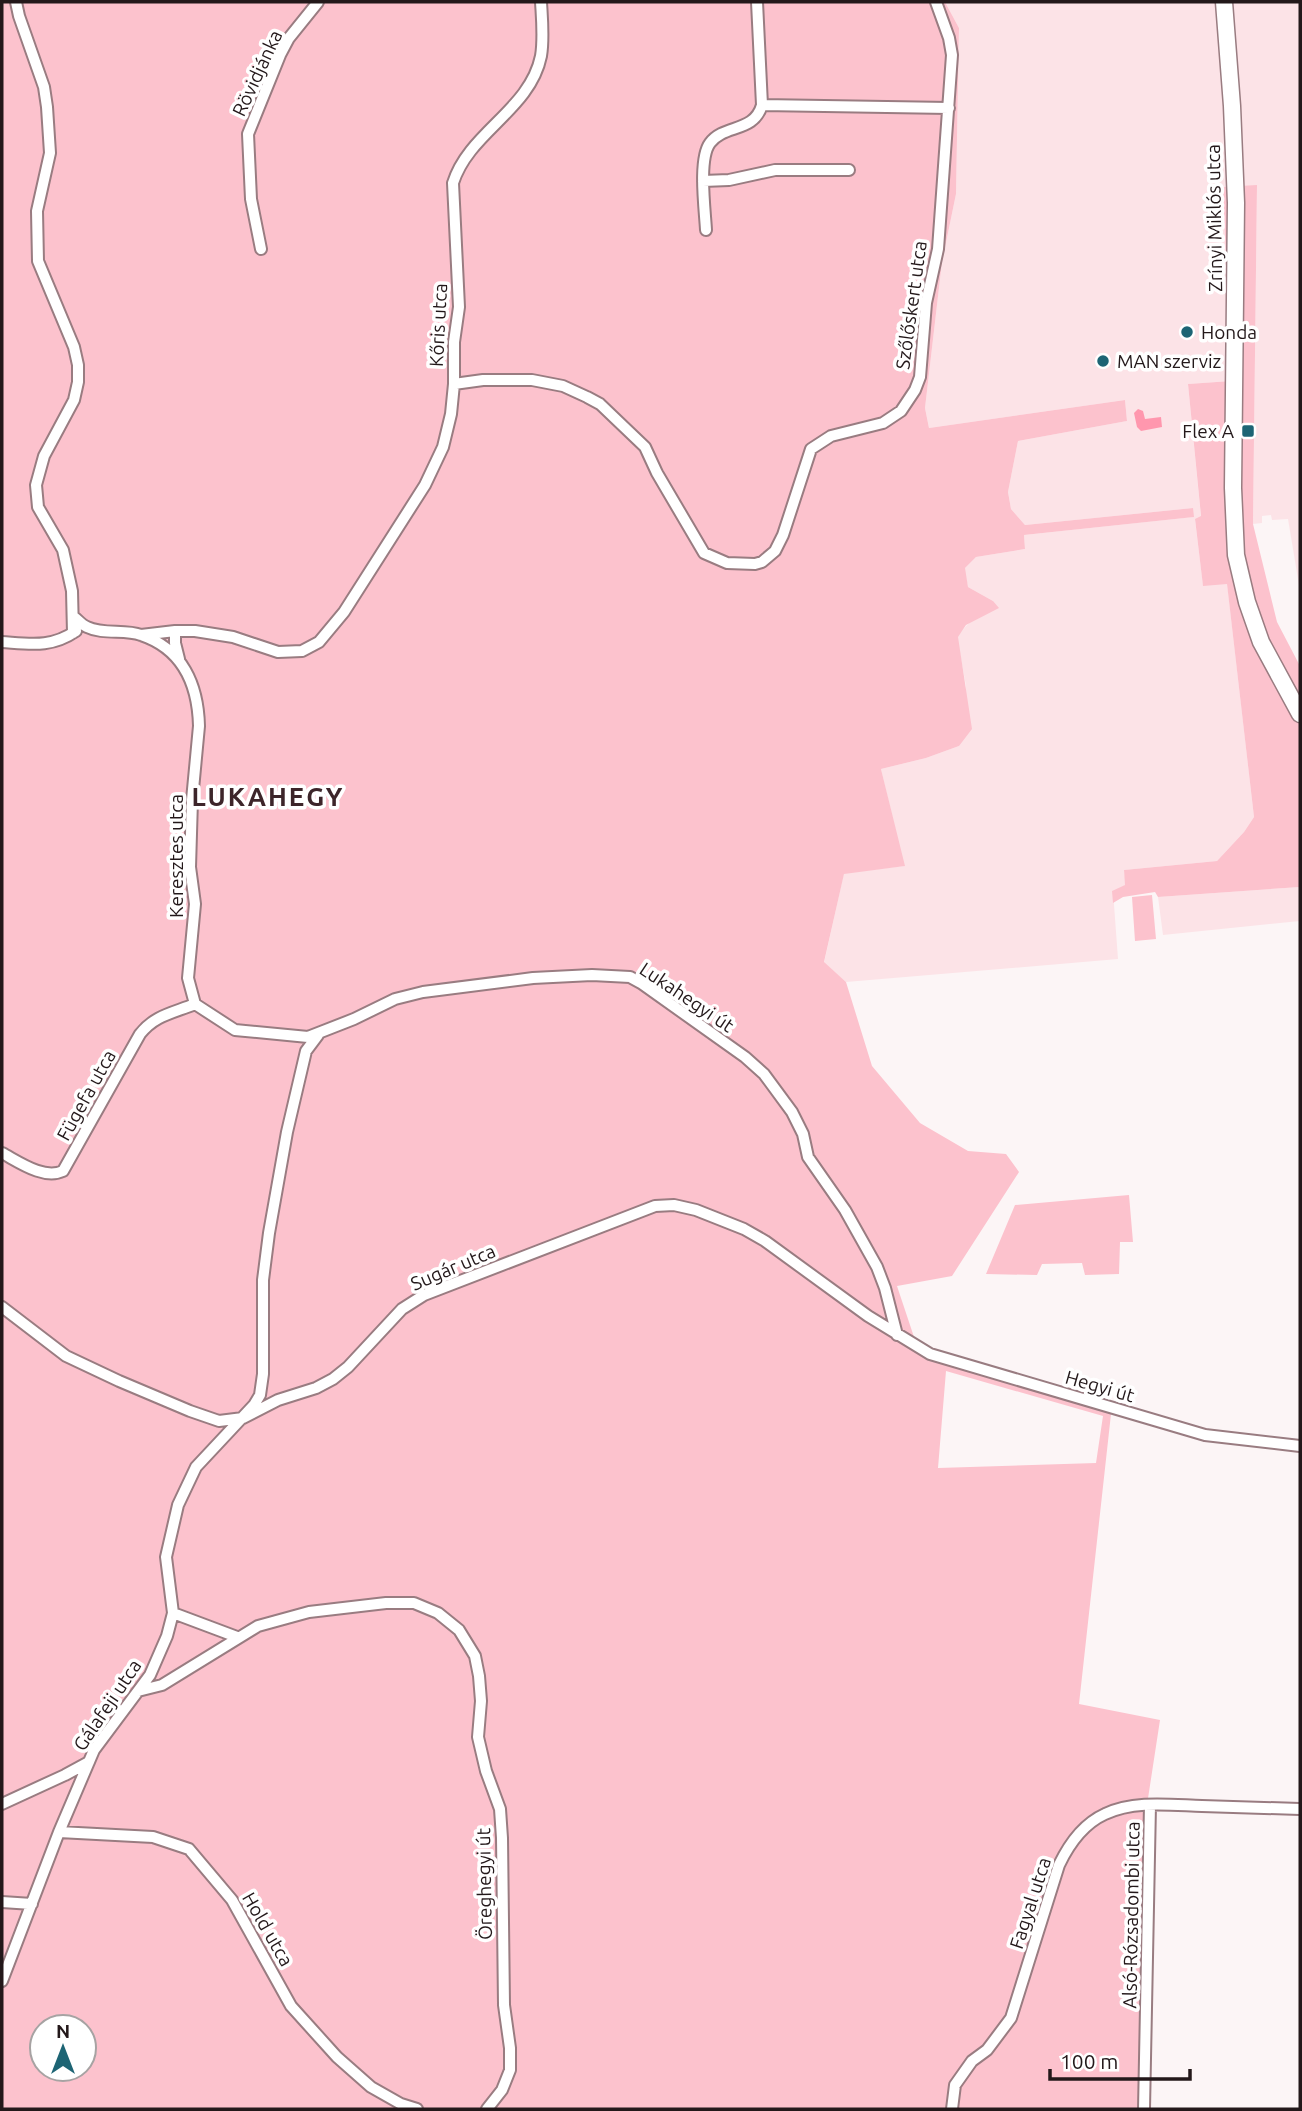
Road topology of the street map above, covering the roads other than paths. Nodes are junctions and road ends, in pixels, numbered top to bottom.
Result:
1 (16, 2) edge
2 (318, 2) edge
3 (541, 2) edge
4 (757, 2) edge
5 (936, 2) edge
6 (1224, 2) edge
7 (762, 105) junction
8 (949, 108) junction
9 (849, 170) dead end
10 (703, 181) junction
11 (706, 230) dead end
12 (261, 249) dead end
13 (454, 384) junction
14 (74, 617) junction
15 (88, 628) junction
16 (175, 631) junction
17 (73, 633) junction
18 (141, 635) junction
19 (2, 642) edge
20 (179, 659) junction
21 (1300, 714) edge
22 (195, 1004) junction
23 (318, 1035) junction
24 (296, 1037) junction
25 (306, 1051) junction
26 (2, 1153) edge
27 (2, 1307) edge
28 (897, 1335) junction
29 (243, 1418) junction
30 (1300, 1446) edge
31 (173, 1613) junction
32 (237, 1637) junction
33 (138, 1691) junction
34 (89, 1762) junction
35 (2, 1804) edge
36 (1150, 1805) junction
37 (1300, 1809) edge
38 (59, 1832) junction
39 (2, 1902) edge
40 (32, 1904) junction
41 (2, 1981) edge
42 (417, 2109) edge
43 (487, 2109) edge
44 (953, 2109) edge
45 (1144, 2109) edge

1 - 14 street
2 - 12 street, Rövidjánka
3 - 13 street, Kőris utca
4 - 7 street
5 - 8 street, Szőlőskert utca
6 - 21 main road, Zrínyi Miklós utca
7 - 8 street
7 - 10 street
8 - 13 street, Szőlőskert utca
9 - 10 street
10 - 11 street
13 - 16 street, Kőris utca
14 - 15 street
14 - 17 street
15 - 17 street
15 - 18 street
16 - 18 street
16 - 20 street
17 - 19 street
18 - 20 street
20 - 22 street, Keresztes utca
22 - 24 street
22 - 26 street, Fügefa utca
23 - 24 street, Lukahegyi út
23 - 25 street
23 - 28 street, Lukahegyi út
24 - 25 street
25 - 29 street
27 - 29 street, Sugár utca
28 - 29 street, Sugár utca
28 - 30 street, Hegyi út
29 - 31 street, Gálafeji utca
31 - 32 street
31 - 33 street, Gálafeji utca
32 - 33 street, Öreghegyi út
32 - 43 street, Öreghegyi út
33 - 34 street, Gálafeji utca
34 - 35 street
34 - 38 street, Gálafeji utca
36 - 37 street, Fagyal utca
36 - 44 street, Fagyal utca
36 - 45 street, Alsó-Rózsadombi utca
38 - 40 street, Gálafeji utca
38 - 42 street, Hold utca
39 - 40 street
40 - 41 street, Gálafeji utca

